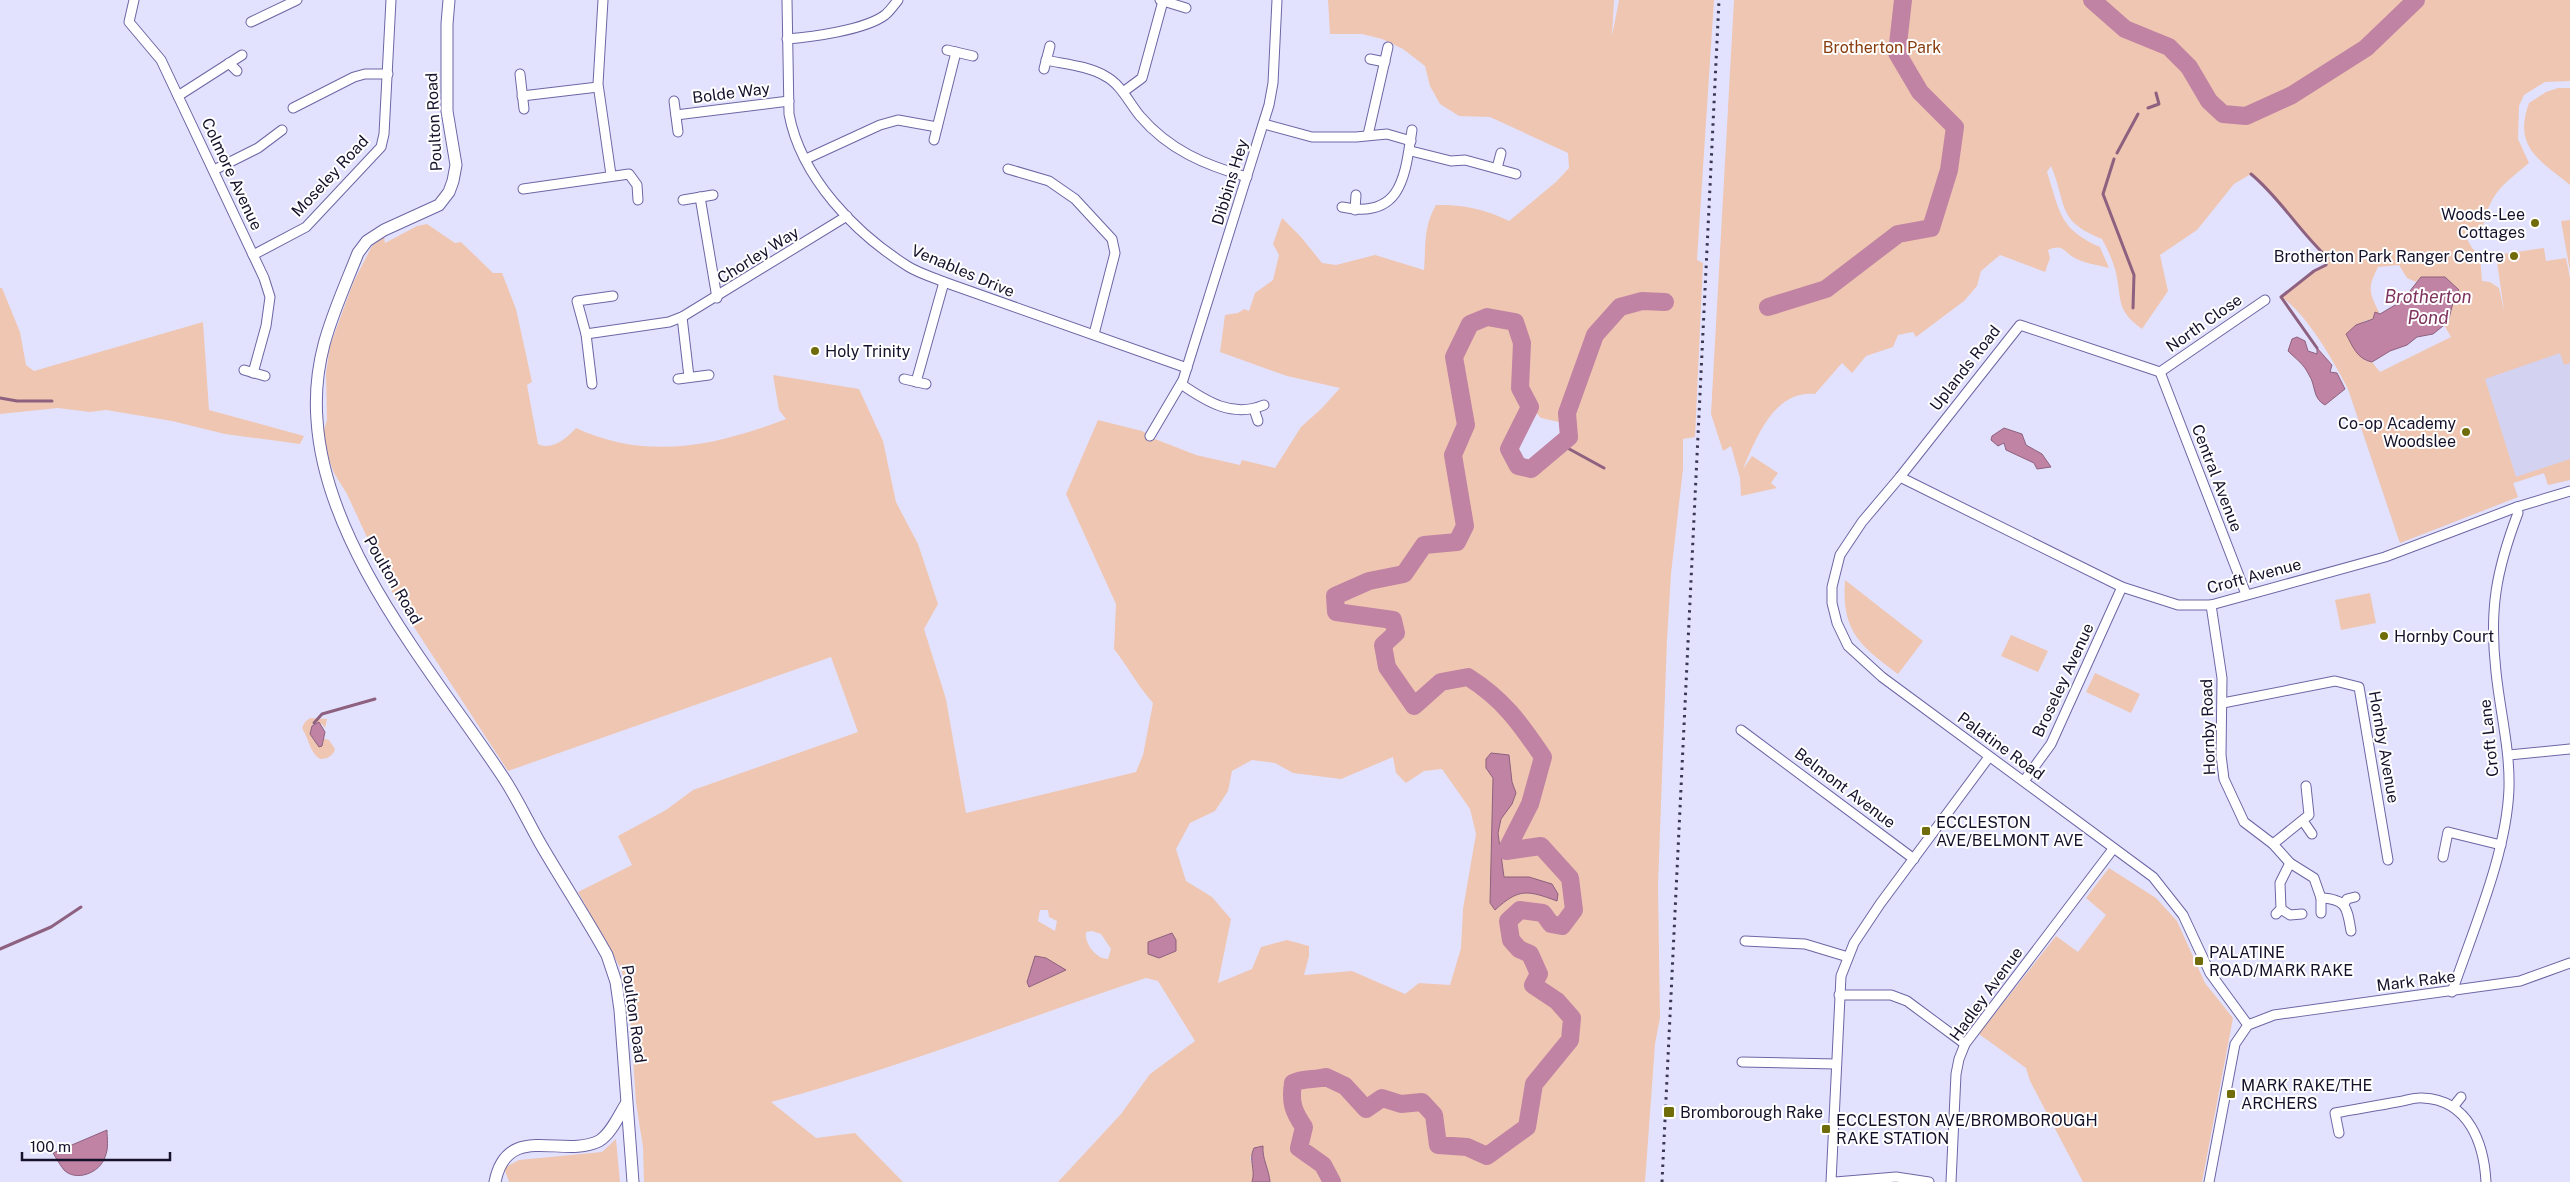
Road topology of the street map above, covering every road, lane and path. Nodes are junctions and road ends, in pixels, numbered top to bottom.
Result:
1 (134, 0) edge
2 (297, 0) edge
3 (391, 0) edge
4 (449, 0) edge
5 (603, 0) edge
6 (787, 0) edge
7 (898, 0) edge
8 (1162, 0) edge
9 (1277, 0) edge
10 (257, 8) dead end
11 (1186, 8) dead end
12 (262, 17) junction
13 (251, 22) dead end
14 (788, 39) junction
15 (1050, 46) dead end
16 (1388, 48) dead end
17 (242, 55) dead end
18 (973, 56) dead end
19 (1370, 59) dead end
20 (1384, 62) junction
21 (229, 63) junction
22 (237, 71) dead end
23 (388, 74) junction
24 (520, 74) dead end
25 (598, 88) junction
26 (1123, 92) junction
27 (178, 96) junction
28 (522, 96) junction
29 (674, 101) dead end
30 (789, 101) junction
31 (302, 103) junction
32 (293, 108) dead end
33 (524, 109) dead end
34 (307, 111) dead end
35 (676, 115) junction
36 (1264, 124) junction
37 (937, 127) junction
38 (266, 128) dead end
39 (282, 130) dead end
40 (1412, 130) dead end
41 (678, 132) dead end
42 (1368, 135) junction
43 (272, 136) junction
44 (934, 140) dead end
45 (1411, 141) junction
46 (1411, 151) junction
47 (1501, 153) dead end
48 (806, 159) junction
49 (1008, 168) dead end
50 (1496, 168) junction
51 (214, 170) junction
52 (1516, 174) dead end
53 (611, 175) junction
54 (1247, 177) junction
55 (523, 189) dead end
56 (713, 195) dead end
57 (1356, 195) dead end
58 (700, 197) junction
59 (638, 200) dead end
60 (683, 200) dead end
61 (1342, 207) dead end
62 (1355, 210) junction
63 (847, 216) junction
64 (253, 255) junction
65 (944, 282) junction
66 (613, 296) dead end
67 (717, 298) junction
68 (2264, 300) dead end
69 (682, 317) junction
70 (586, 334) junction
71 (1094, 334) junction
72 (1187, 368) junction
73 (244, 370) dead end
74 (2160, 372) junction
75 (253, 373) junction
76 (709, 375) dead end
77 (265, 376) dead end
78 (689, 377) junction
79 (678, 379) dead end
80 (904, 379) dead end
81 (916, 382) junction
82 (592, 384) dead end
83 (926, 384) dead end
84 (1181, 384) junction
85 (1264, 405) dead end
86 (1254, 409) junction
87 (1258, 420) dead end
88 (1150, 436) dead end
89 (1900, 477) junction
90 (2570, 490) edge
91 (2517, 507) junction
92 (2122, 588) junction
93 (2246, 594) junction
94 (2211, 605) junction
95 (2223, 703) junction
96 (1741, 730) dead end
97 (1757, 742) junction
98 (2570, 749) edge
99 (1751, 750) dead end
100 (2509, 755) junction
101 (1988, 758) junction
102 (2024, 780) junction
103 (2306, 786) dead end
104 (2303, 821) junction
105 (2312, 834) dead end
106 (2273, 844) junction
107 (2501, 845) junction
108 (2113, 849) junction
109 (2443, 858) dead end
110 (1914, 859) junction
111 (2388, 860) dead end
112 (2290, 864) junction
113 (2355, 897) dead end
114 (2321, 898) junction
115 (2344, 904) junction
116 (2321, 913) dead end
117 (2302, 914) dead end
118 (2351, 931) dead end
119 (1746, 940) dead end
120 (1848, 957) junction
121 (2570, 963) edge
122 (2452, 992) junction
123 (1839, 995) junction
124 (2248, 1025) junction
125 (1965, 1044) junction
126 (1742, 1062) dead end
127 (1836, 1064) junction
128 (2461, 1097) dead end
129 (626, 1104) junction
130 (2453, 1107) junction
131 (2339, 1133) dead end
132 (495, 1182) edge
133 (633, 1182) edge
134 (1831, 1182) edge
135 (1835, 1182) edge
136 (1929, 1182) edge
137 (1951, 1182) edge
138 (2209, 1182) edge
139 (2486, 1182) edge

1 - 27 street, Colmore Avenue
2 - 12 street
3 - 23 street, Moseley Road
4 - 129 street, Poulton Road
5 - 25 street
6 - 14 street, Venables Drive
7 - 14 street
8 - 11 street
8 - 26 street
9 - 36 street, Dibbins Hey
10 - 12 street
12 - 13 street
14 - 30 street, Venables Drive
15 - 26 street
16 - 20 street
17 - 21 street
18 - 37 street
19 - 20 street
20 - 42 street
21 - 22 street
21 - 27 street
23 - 31 street
23 - 64 street, Moseley Road
24 - 28 street
25 - 28 street
25 - 53 street
26 - 54 street
27 - 51 street, Colmore Avenue
28 - 33 street
29 - 35 street, Bolde Way
30 - 35 street, Bolde Way
30 - 48 street, Venables Drive
31 - 32 street
31 - 34 street
35 - 41 street, Bolde Way
36 - 42 street
36 - 54 street, Dibbins Hey
37 - 44 street
37 - 48 street
38 - 43 street
39 - 43 street
40 - 45 street
42 - 45 street
43 - 51 street
45 - 46 street
46 - 50 street
46 - 62 street
47 - 50 street
48 - 63 street, Venables Drive
49 - 71 street
50 - 52 street
51 - 64 street, Colmore Avenue
53 - 55 street
53 - 59 street
54 - 72 street, Dibbins Hey
56 - 58 street
57 - 62 street
58 - 60 street
58 - 67 street
61 - 62 street
63 - 65 street, Venables Drive
63 - 67 street, Chorley Way
64 - 75 street, Colmore Avenue
65 - 71 street, Venables Drive
65 - 81 street
66 - 70 street
67 - 69 street, Chorley Way
68 - 74 street, North Close
69 - 70 street, Chorley Way
69 - 78 street
70 - 82 street
71 - 72 street, Venables Drive
72 - 84 street, Dibbins Hey
73 - 75 street
74 - 89 street, Uplands Road
74 - 93 street, Central Avenue
75 - 77 street
76 - 78 street
78 - 79 street
80 - 81 street
81 - 83 street
84 - 86 street
84 - 88 street, Dibbins Hey
85 - 86 street
86 - 87 street
89 - 92 street, Croft Avenue
89 - 101 street, Palatine Road
90 - 91 street, Croft Avenue
91 - 93 street, Croft Avenue
91 - 100 street, Croft Lane
92 - 94 street, Croft Avenue
92 - 102 street, Broseley Avenue
93 - 94 street, Croft Avenue
94 - 95 street, Hornby Road
95 - 106 street, Hornby Road
95 - 111 street, Hornby Avenue
96 - 97 street, Belmont Avenue
97 - 99 street
97 - 110 street, Belmont Avenue
98 - 100 street
100 - 107 street, Croft Lane
101 - 102 street, Palatine Road
101 - 110 street
102 - 108 street, Palatine Road
103 - 104 street
104 - 105 street
104 - 106 street
106 - 112 street, Hornby Road
107 - 109 street
107 - 122 street, Croft Lane
108 - 124 street, Palatine Road
108 - 125 street, Hadley Avenue
110 - 120 street
112 - 114 street, Hornby Road
112 - 117 street
113 - 115 street
114 - 115 street
114 - 116 street
115 - 118 street
119 - 120 street
120 - 123 street
121 - 122 street, Mark Rake
122 - 124 street, Mark Rake
123 - 125 street
123 - 127 street
124 - 138 street
125 - 137 street, Hadley Avenue
126 - 127 street
127 - 134 street
128 - 130 street
129 - 132 street
129 - 133 street, Poulton Road
130 - 131 street
130 - 139 street
135 - 136 street

